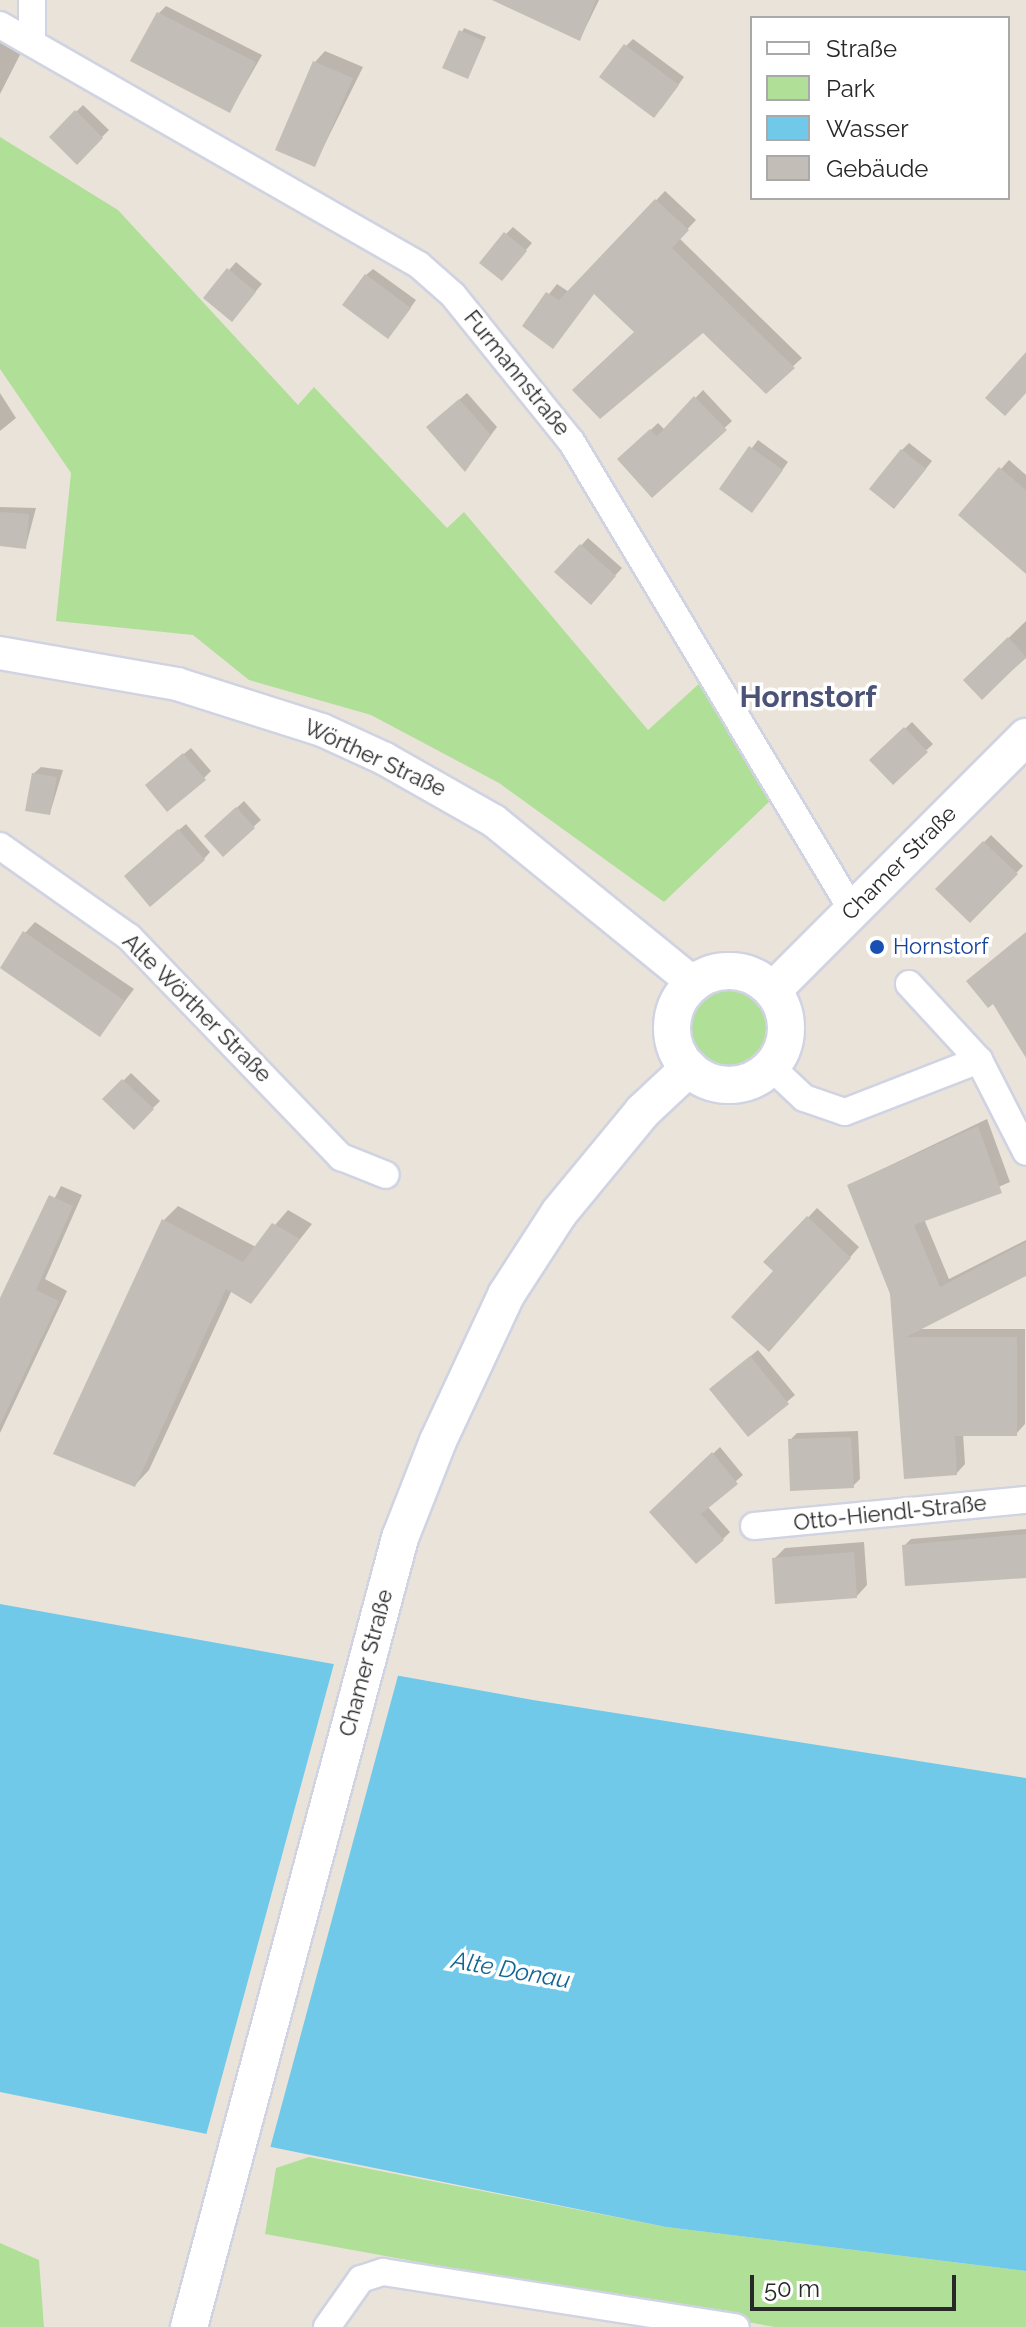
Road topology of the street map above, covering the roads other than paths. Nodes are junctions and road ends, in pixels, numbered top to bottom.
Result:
1 (32, 0) edge
2 (0, 25) edge
3 (32, 39) junction
4 (0, 653) edge
5 (1026, 737) edge
6 (0, 846) edge
7 (852, 910) junction
8 (693, 983) junction
9 (780, 983) junction
10 (909, 984) dead end
11 (979, 1060) junction
12 (771, 1067) junction
13 (689, 1068) junction
14 (1026, 1152) edge
15 (386, 1175) dead end
16 (1026, 1500) edge
17 (754, 1526) dead end
18 (189, 2327) edge
19 (327, 2327) edge
20 (736, 2327) edge

1 - 3 street
2 - 3 street, Furmannstraße
3 - 7 street, Furmannstraße
4 - 8 street, Wörther Straße
5 - 7 main road, Chamer Straße
6 - 15 street, Alte Wörther Straße
7 - 9 main road, Chamer Straße
8 - 9 main road
8 - 13 main road
9 - 12 main road
10 - 11 street
11 - 12 street
11 - 14 street
12 - 13 main road
13 - 18 main road, Chamer Straße
16 - 17 street, Otto-Hiendl-Straße
19 - 20 street

